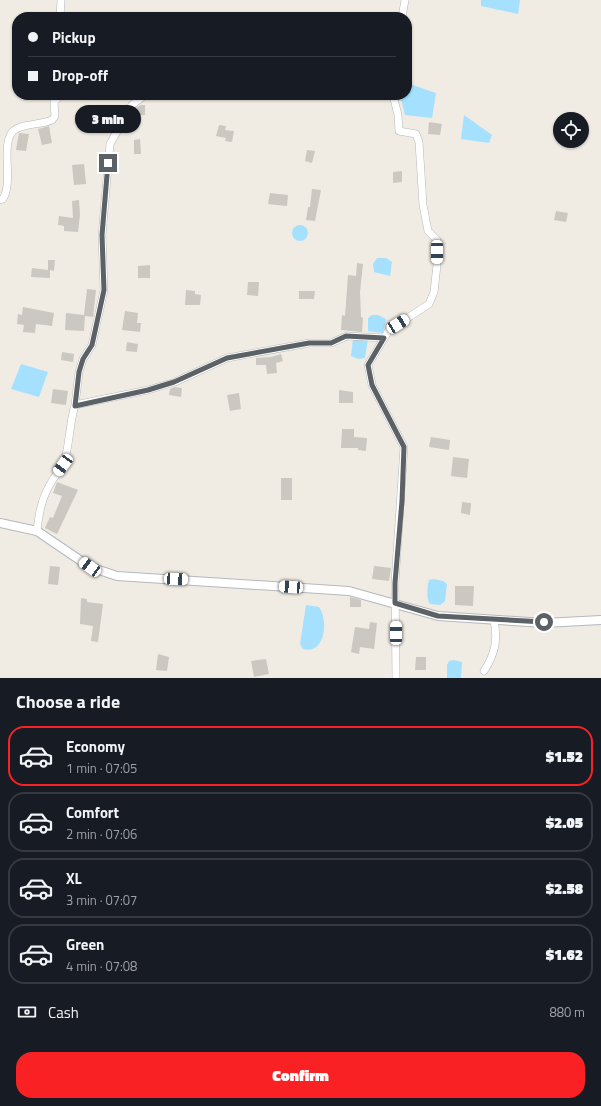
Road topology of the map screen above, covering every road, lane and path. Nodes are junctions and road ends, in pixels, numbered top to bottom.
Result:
1 (61, 0) edge
2 (405, 0) edge
3 (60, 12) edge
4 (403, 12) edge
5 (56, 100) edge
6 (138, 100) edge
7 (394, 100) edge
8 (0, 200) edge
9 (384, 338) junction
10 (75, 406) junction
11 (0, 523) edge
12 (37, 531) junction
13 (395, 603) junction
14 (494, 620) junction
15 (601, 620) edge
16 (484, 671) dead end
17 (396, 678) edge

1 - 3 street
2 - 4 street
5 - 8 street
6 - 10 street
7 - 9 street
9 - 10 street
9 - 13 street
10 - 12 street
11 - 12 street
12 - 13 street
13 - 14 street
13 - 17 street
14 - 15 street
14 - 16 street

